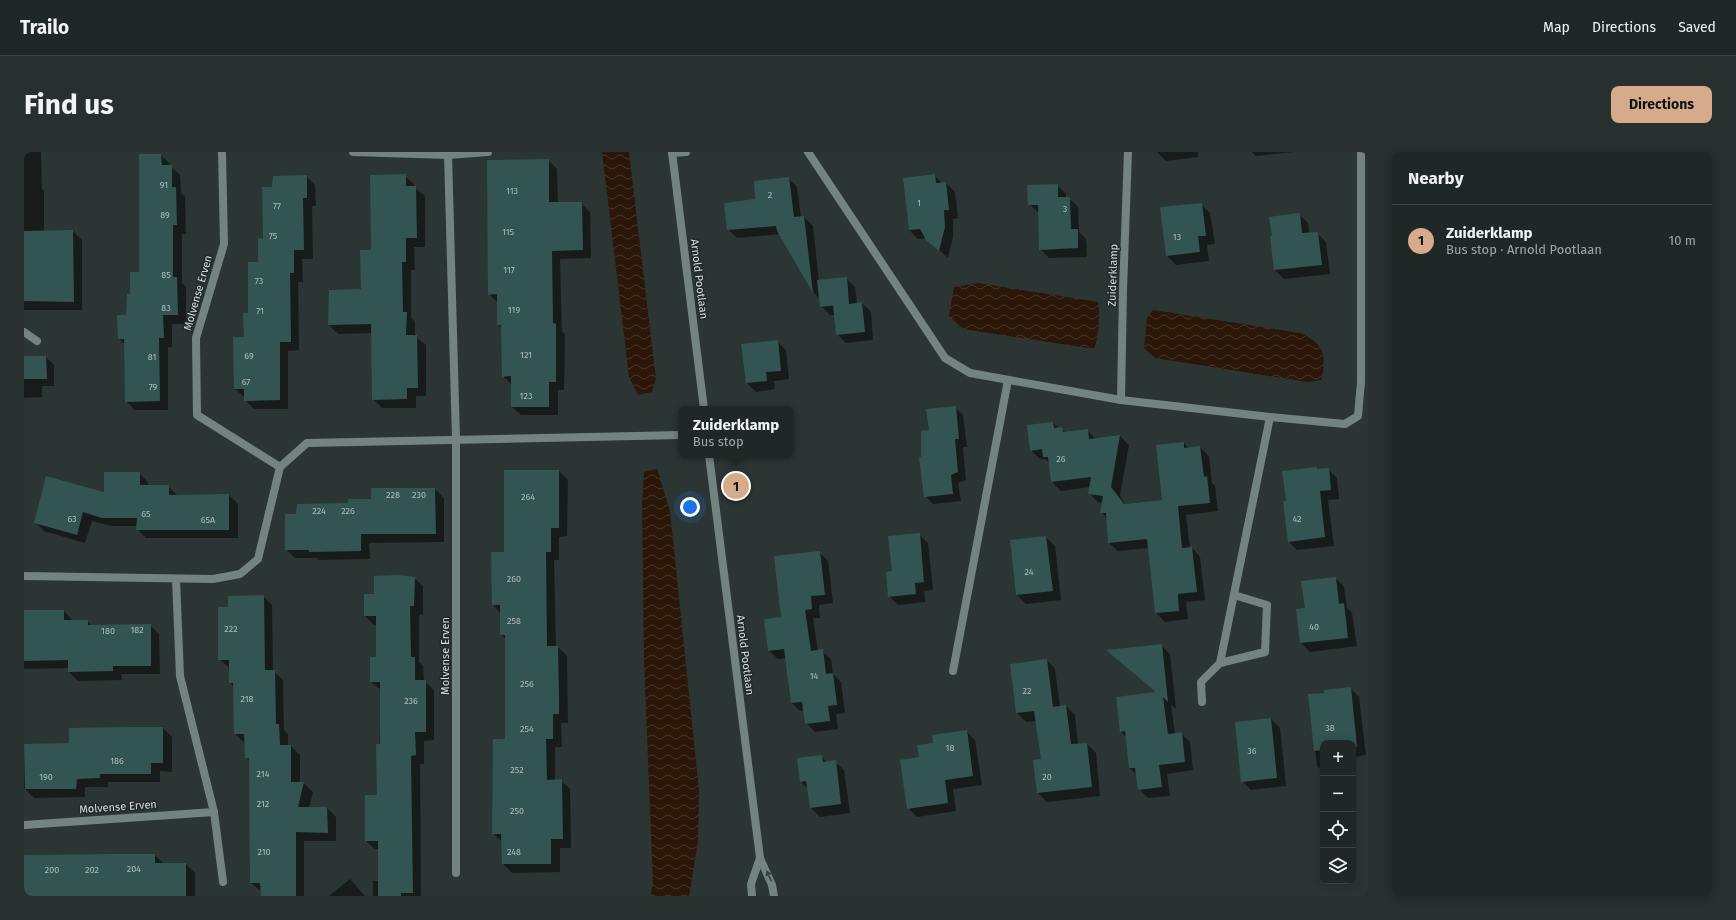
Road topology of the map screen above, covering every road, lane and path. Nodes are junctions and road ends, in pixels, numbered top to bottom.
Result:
1 (222, 152) edge
2 (354, 152) edge
3 (488, 152) edge
4 (686, 152) edge
5 (808, 152) edge
6 (1128, 152) edge
7 (1361, 152) edge
8 (672, 153) edge
9 (448, 155) junction
10 (24, 332) edge
11 (37, 341) dead end
12 (1008, 380) junction
13 (1365, 382) edge
14 (1121, 400) junction
15 (704, 406) edge
16 (1270, 417) junction
17 (678, 435) edge
18 (456, 439) junction
19 (709, 458) edge
20 (280, 467) junction
21 (24, 576) edge
22 (176, 578) junction
23 (1234, 595) junction
24 (1220, 662) junction
25 (953, 671) dead end
26 (1202, 702) dead end
27 (214, 812) junction
28 (24, 825) edge
29 (760, 858) junction
30 (456, 873) dead end
31 (223, 882) dead end
32 (752, 896) edge
33 (774, 896) edge

1 - 20 street, Molvense Erven
2 - 9 street
3 - 9 street
4 - 8 street
5 - 12 street
6 - 14 street, Zuiderklamp
7 - 13 street
8 - 15 street, Arnold Pootlaan
9 - 18 street, Molvense Erven
10 - 11 street
12 - 14 street
12 - 25 street
13 - 16 street
14 - 16 street
16 - 23 street
17 - 18 street
18 - 20 street
18 - 30 street, Molvense Erven
19 - 29 street, Arnold Pootlaan
20 - 22 street
21 - 22 street
22 - 27 street
23 - 24 street
23 - 24 street
24 - 26 street
27 - 28 street, Molvense Erven
27 - 31 street
29 - 32 street, Arnold Pootlaan
33 -> 29 street, Arnold Pootlaan

